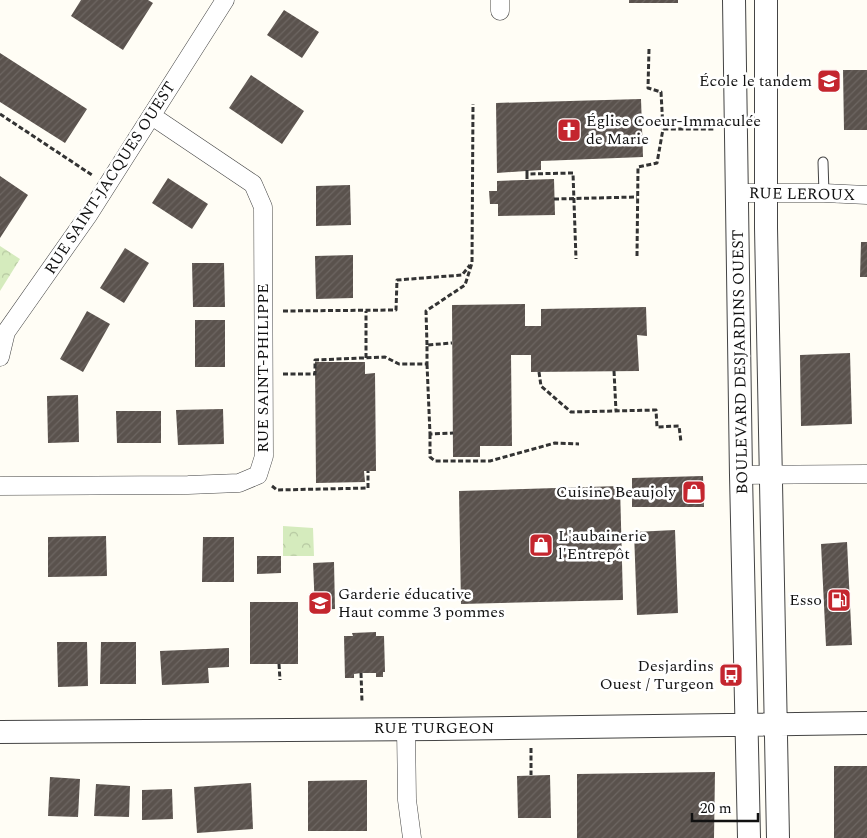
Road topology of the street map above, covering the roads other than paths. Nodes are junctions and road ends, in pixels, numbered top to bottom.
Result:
1 (225, 0) edge
2 (734, 0) edge
3 (766, 0) edge
4 (152, 116) junction
5 (823, 162) dead end
6 (737, 193) junction
7 (767, 193) junction
8 (824, 193) junction
9 (867, 196) edge
10 (0, 357) edge
11 (770, 474) junction
12 (867, 474) edge
13 (741, 475) junction
14 (0, 486) edge
15 (867, 723) edge
16 (775, 724) junction
17 (746, 725) junction
18 (406, 729) junction
19 (0, 732) edge
20 (412, 838) edge
21 (749, 838) edge
22 (778, 838) edge

1 - 4 street, RUE SAINT-JACQUES OUEST
2 - 6 street, BOULEVARD DESJARDINS OUEST
3 - 7 street, BOULEVARD DESJARDINS OUEST
4 - 10 street, RUE SAINT-JACQUES OUEST
4 - 14 street, RUE SAINT-PHILIPPE
5 - 8 lane
6 - 7 street, RUE LEROUX
6 - 13 street, BOULEVARD DESJARDINS OUEST
7 - 8 street, RUE LEROUX
7 - 11 street, BOULEVARD DESJARDINS OUEST
8 - 9 street, RUE LEROUX
11 - 12 street
11 - 13 street
11 - 16 street, BOULEVARD DESJARDINS OUEST
13 - 17 street, BOULEVARD DESJARDINS OUEST
15 - 16 street, RUE TURGEON
16 - 17 street, RUE TURGEON
16 - 22 street, BOULEVARD DESJARDINS OUEST
17 - 18 street, RUE TURGEON
17 - 21 street, BOULEVARD DESJARDINS OUEST
18 - 19 street, RUE TURGEON
18 - 20 street

